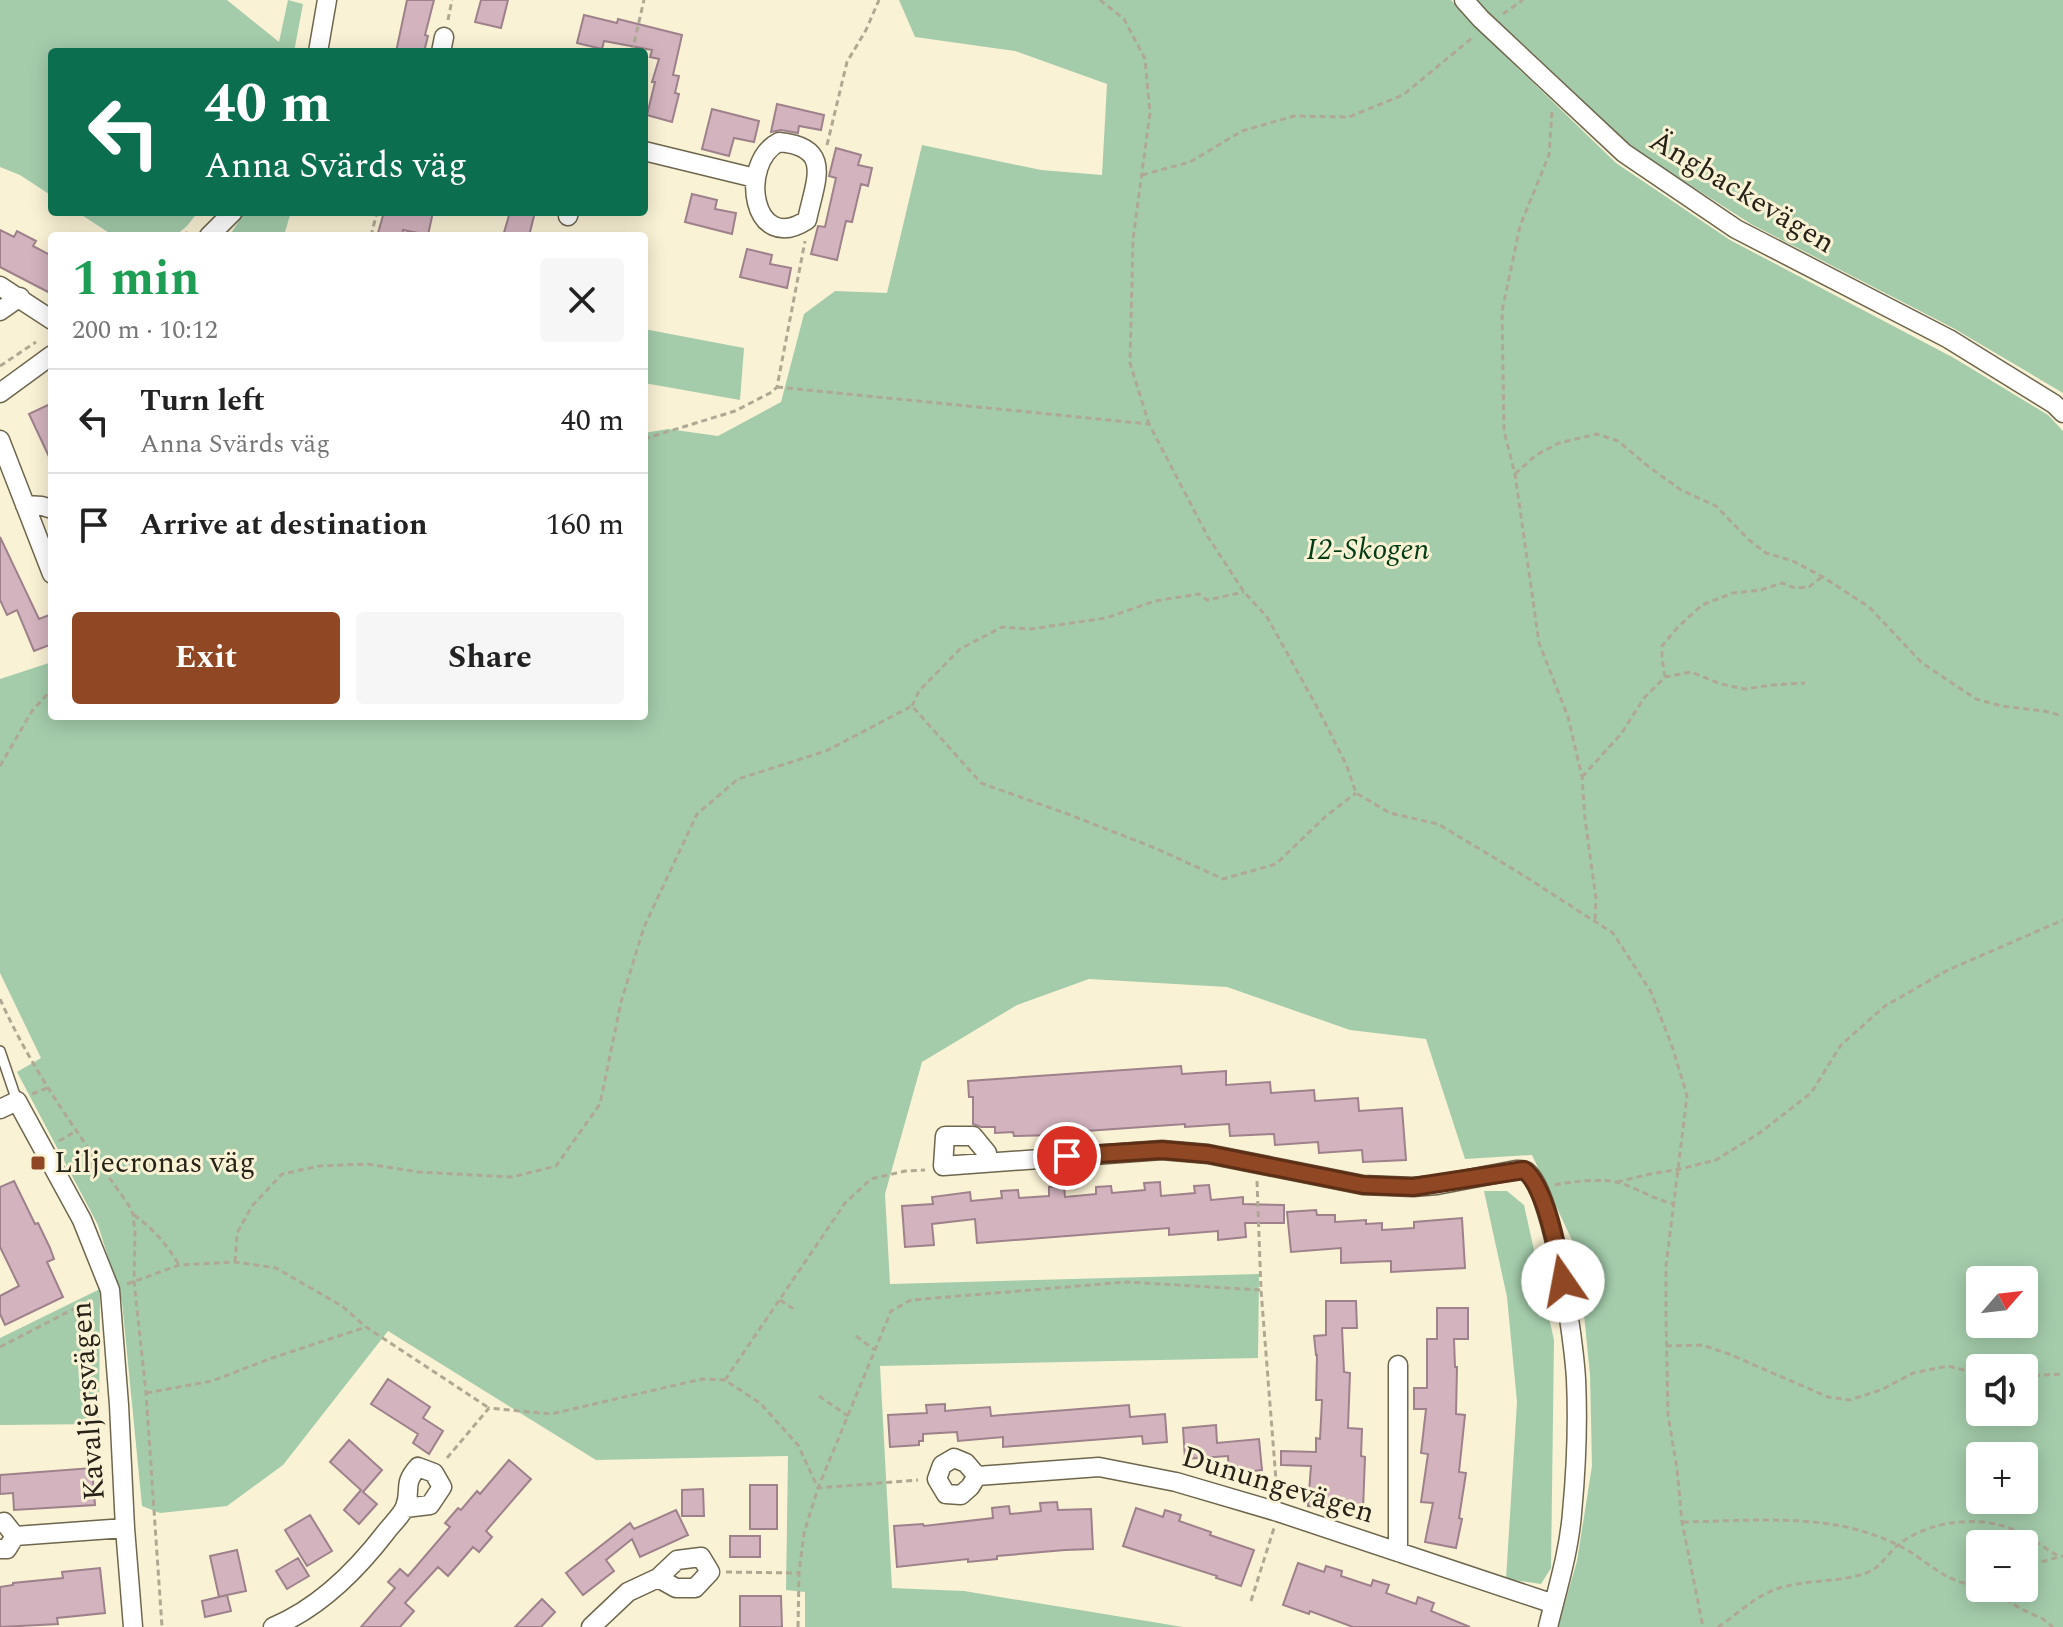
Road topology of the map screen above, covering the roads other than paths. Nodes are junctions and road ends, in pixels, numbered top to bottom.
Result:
1 (327, 0) edge
2 (1464, 0) edge
3 (319, 48) edge
4 (648, 152) edge
5 (755, 178) junction
6 (229, 216) edge
7 (213, 232) edge
8 (0, 286) edge
9 (20, 297) junction
10 (0, 311) edge
11 (48, 317) edge
12 (48, 358) edge
13 (0, 393) edge
14 (2063, 413) edge
15 (0, 440) edge
16 (25, 505) junction
17 (48, 508) edge
18 (48, 564) edge
19 (0, 1051) edge
20 (8, 1105) edge
21 (988, 1162) junction
22 (1398, 1365) dead end
23 (977, 1476) junction
24 (405, 1508) junction
25 (0, 1523) edge
26 (125, 1528) junction
27 (15, 1536) junction
28 (0, 1549) edge
29 (1398, 1552) junction
30 (658, 1578) junction
31 (1554, 1604) junction
32 (133, 1627) edge
33 (273, 1627) edge
34 (591, 1627) edge
35 (1548, 1627) edge

1 - 3 street
2 - 14 street, Ängbackevägen
4 - 5 street
5 - 5 street
6 - 7 street
8 - 9 street
9 - 10 street
9 - 11 street
12 - 13 street
15 - 16 street
16 - 17 street
16 - 18 street
19 - 20 lane, Kavaljersvägen
20 - 26 street, Kavaljersvägen
21 - 21 street
21 - 31 street
22 - 29 street
23 - 23 street, Dunungevägen
23 - 29 street, Dunungevägen
24 - 24 street
24 - 33 street
25 - 27 street
26 - 27 street
26 - 32 street, Kavaljersvägen
27 - 28 street
29 - 31 street, Dunungevägen
30 - 30 street
30 - 34 street
31 - 35 street

